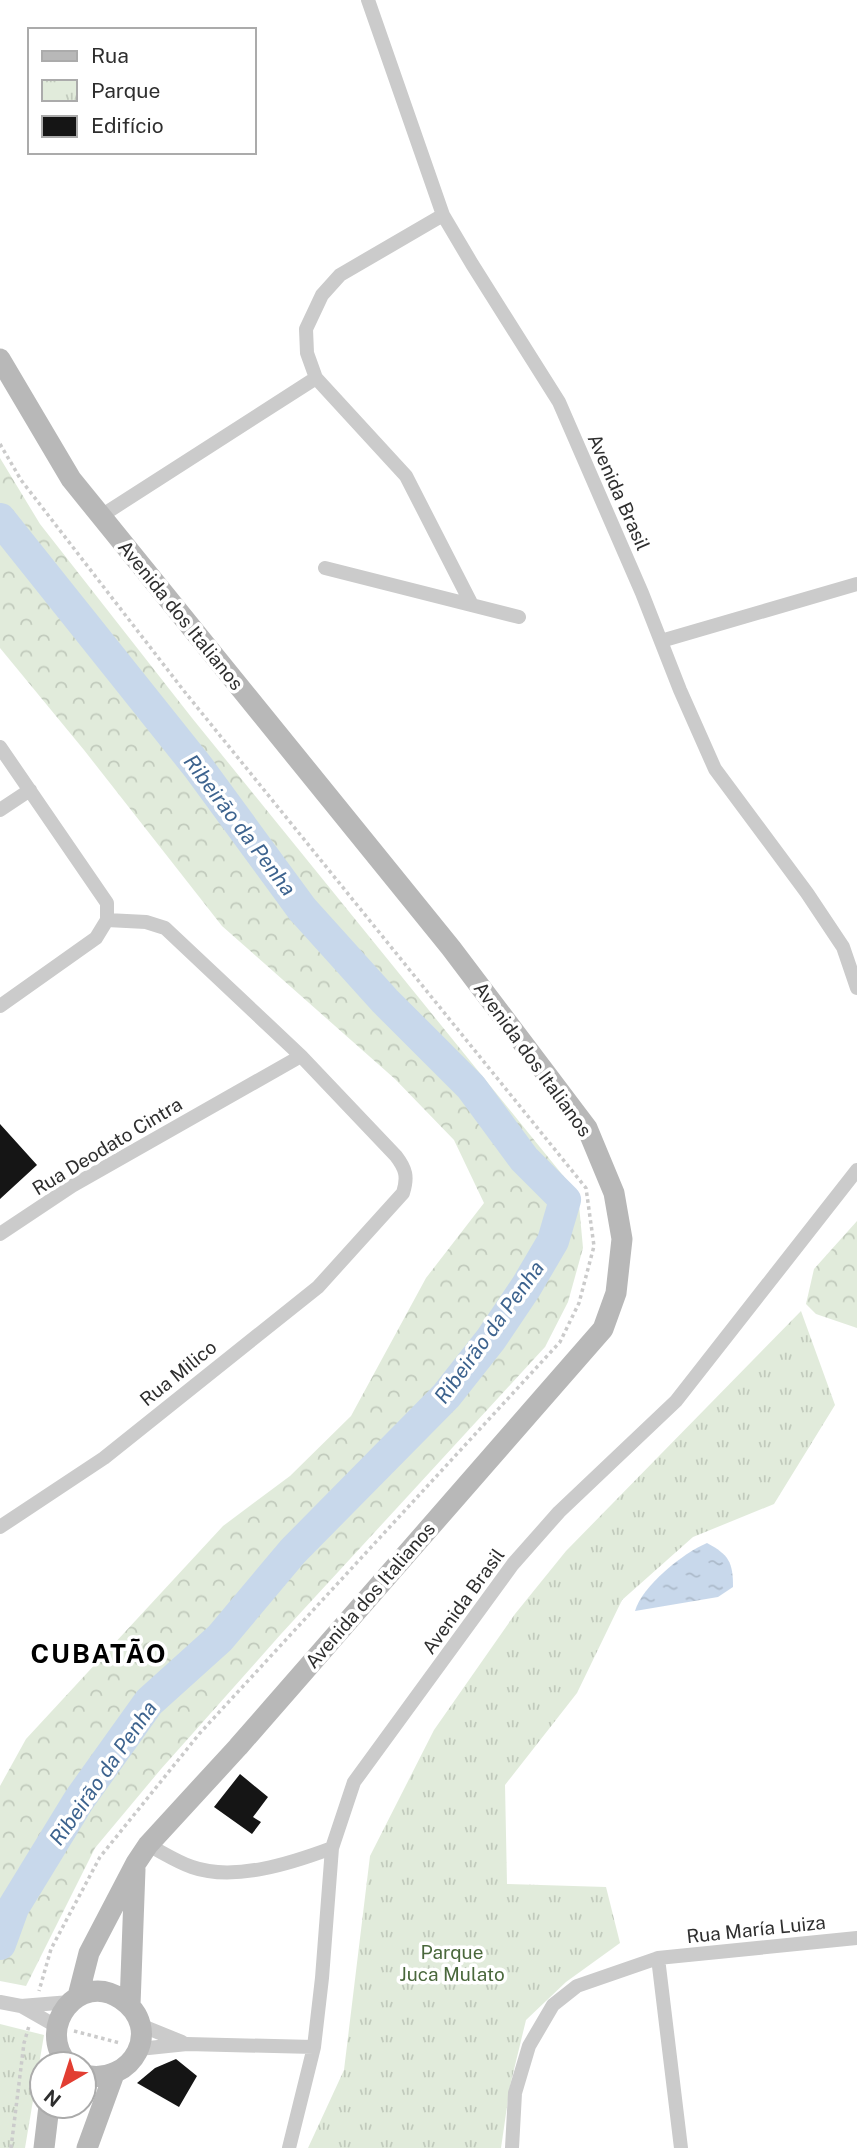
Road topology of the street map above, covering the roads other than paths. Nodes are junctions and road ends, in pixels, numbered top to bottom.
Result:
1 (368, 0) edge
2 (443, 215) junction
3 (0, 359) edge
4 (316, 378) junction
5 (101, 516) junction
6 (325, 568) dead end
7 (857, 584) edge
8 (472, 605) junction
9 (519, 617) dead end
10 (661, 641) junction
11 (0, 747) edge
12 (30, 790) junction
13 (0, 810) edge
14 (107, 920) junction
15 (857, 988) edge
16 (0, 1006) edge
17 (301, 1056) junction
18 (857, 1170) edge
19 (0, 1234) edge
20 (0, 1527) edge
21 (332, 1848) junction
22 (141, 1854) junction
23 (857, 1938) edge
24 (658, 1958) junction
25 (74, 1999) junction
26 (2, 2003) edge
27 (28, 2004) junction
28 (130, 2005) junction
29 (140, 2025) junction
30 (187, 2044) junction
31 (56, 2045) edge
32 (314, 2047) junction
33 (139, 2049) junction
34 (114, 2074) junction
35 (98, 2077) edge
36 (47, 2120) edge
37 (44, 2148) edge
38 (87, 2148) edge
39 (289, 2148) edge
40 (512, 2148) edge
41 (681, 2148) edge

1 - 2 street, Avenida Brasil
2 - 4 street
2 - 10 street, Avenida Brasil
3 - 5 main road, Avenida dos Italianos
4 - 5 street
4 - 8 street
5 - 22 main road, Avenida dos Italianos
6 - 8 street
7 - 10 street
8 - 9 street
10 - 15 street, Avenida Brasil
11 - 12 street
12 - 13 street
12 - 14 street
14 - 16 street
14 - 17 street, Rua Milico
17 - 19 street, Rua Deodato Cintra
17 - 20 street, Rua Milico
18 - 21 street, Avenida Brasil
21 - 22 street
21 - 32 street, Avenida Brasil
22 - 25 main road, Avenida dos Italianos
22 - 28 main road
23 - 24 street, Rua María Luiza
24 - 40 street, Rua María Luiza
24 - 41 street
25 - 27 street
25 - 28 main road
25 - 31 main road, Avenida dos Italianos
26 - 27 street
27 - 31 street
28 - 29 main road
29 - 30 street
29 - 33 main road
30 - 32 street
30 - 33 street
32 - 39 street, Avenida Brasil
33 - 34 main road
34 - 35 main road
34 - 38 main road
36 - 37 main road

